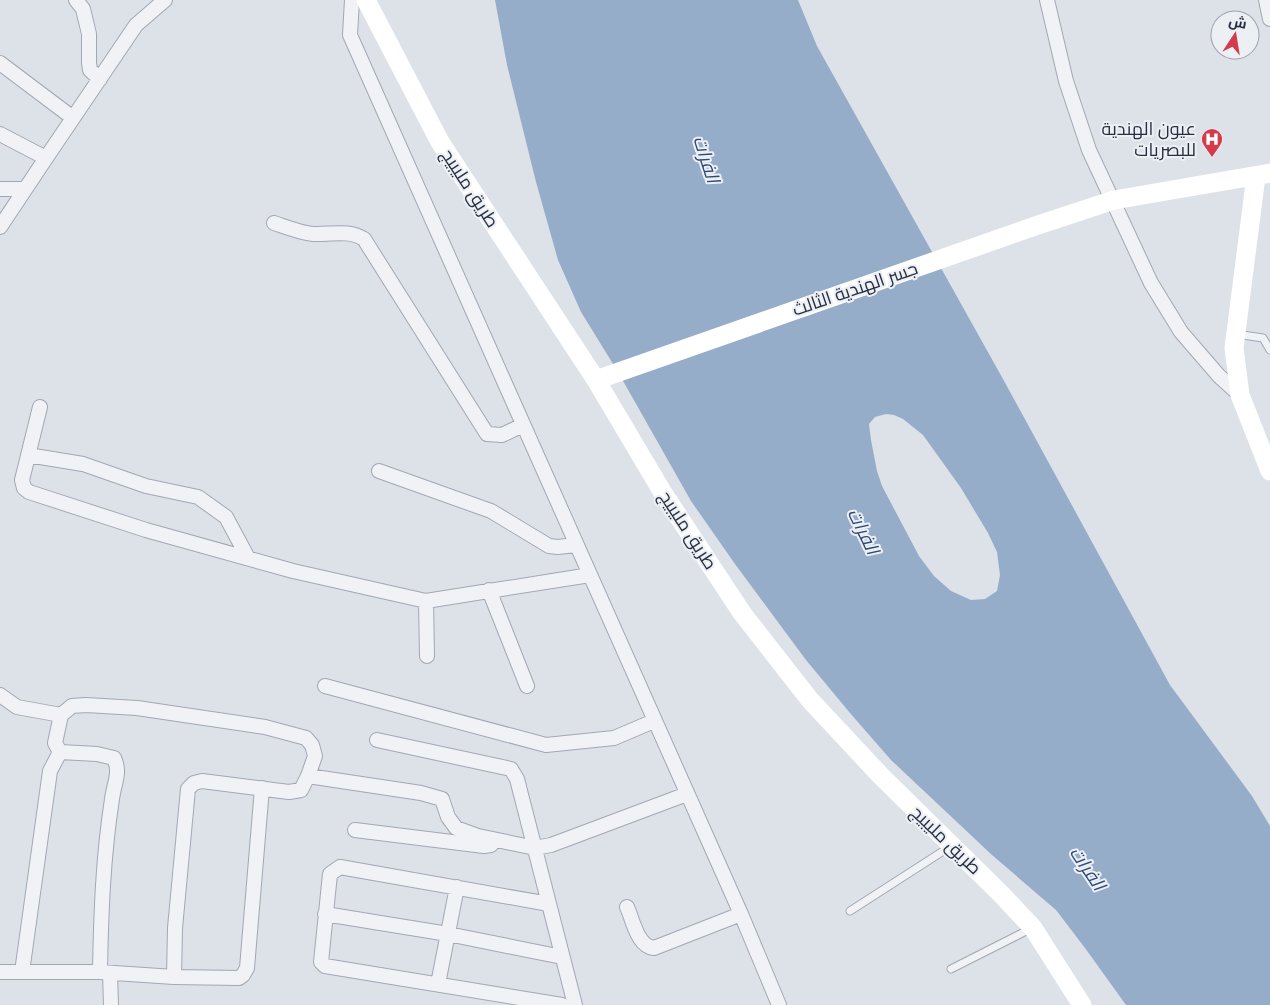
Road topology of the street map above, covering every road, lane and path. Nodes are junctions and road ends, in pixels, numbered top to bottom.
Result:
1 (76, 0) edge
2 (165, 0) edge
3 (352, 0) edge
4 (366, 0) edge
5 (1047, 0) edge
6 (1266, 0) edge
7 (1270, 19) edge
8 (0, 63) edge
9 (100, 79) junction
10 (73, 118) junction
11 (0, 134) edge
12 (46, 158) junction
13 (1263, 174) edge
14 (0, 189) edge
15 (25, 189) junction
16 (1114, 200) junction
17 (274, 223) dead end
18 (0, 227) edge
19 (1236, 334) junction
20 (1267, 337) edge
21 (1270, 350) edge
22 (605, 377) junction
23 (1240, 395) junction
24 (40, 407) dead end
25 (523, 425) junction
26 (28, 455) junction
27 (379, 471) dead end
28 (1270, 471) edge
29 (576, 545) junction
30 (248, 558) junction
31 (590, 575) junction
32 (489, 590) junction
33 (426, 601) junction
34 (427, 656) dead end
35 (324, 686) dead end
36 (527, 686) dead end
37 (0, 695) edge
38 (61, 715) junction
39 (654, 720) junction
40 (377, 740) dead end
41 (60, 752) junction
42 (308, 776) junction
43 (262, 788) junction
44 (687, 794) junction
45 (355, 830) dead end
46 (501, 842) junction
47 (952, 846) junction
48 (535, 848) junction
49 (457, 888) junction
50 (549, 904) junction
51 (627, 907) dead end
52 (850, 911) dead end
53 (325, 914) junction
54 (741, 914) junction
55 (1032, 928) junction
56 (448, 934) junction
57 (562, 957) junction
58 (951, 968) dead end
59 (0, 972) edge
60 (22, 972) junction
61 (105, 973) junction
62 (174, 977) junction
63 (438, 984) junction
64 (111, 1005) edge
65 (562, 1005) edge
66 (575, 1005) edge
67 (779, 1005) edge
68 (1082, 1005) edge

1 - 9 street
2 - 9 street
3 - 25 street
4 - 22 street, طريق مليبيج
5 - 16 street
6 - 7 street
8 - 10 street
9 - 10 street
10 - 12 street
11 - 12 street
12 - 15 street
13 - 16 street, جسر الهندية الثالث
13 - 19 street
14 - 15 street
15 - 18 street
16 - 22 street, جسر الهندية الثالث
16 - 23 street
17 - 25 street
19 - 20 lane
19 - 23 street
20 - 21 lane
22 - 47 street, طريق مليبيج
23 - 28 street
24 - 26 street
25 - 29 street
26 - 30 street
26 - 30 street
27 - 29 street
29 - 31 street
30 - 33 street
31 - 32 street
31 - 39 street
32 - 33 street
32 - 36 street
33 - 34 street
35 - 39 street
37 - 38 street
38 - 41 street
38 - 42 street
39 - 44 street
40 - 48 street
41 - 60 street
41 - 61 street
42 - 43 street
42 - 46 street
43 - 62 street
43 - 62 street
44 - 48 street
44 - 54 street
45 - 46 street
46 - 48 street
47 - 52 lane
47 - 55 street, طريق مليبيج
48 - 50 street
49 - 50 street
49 - 53 street
49 - 56 street
50 - 57 street
51 - 54 street
53 - 56 street
53 - 63 street
54 - 67 street
55 - 58 lane
55 - 68 street, طريق مليبيج
56 - 57 street
56 - 63 street
57 - 66 street
59 - 60 street
60 - 61 street
61 - 62 street
61 - 64 street
63 - 65 street

